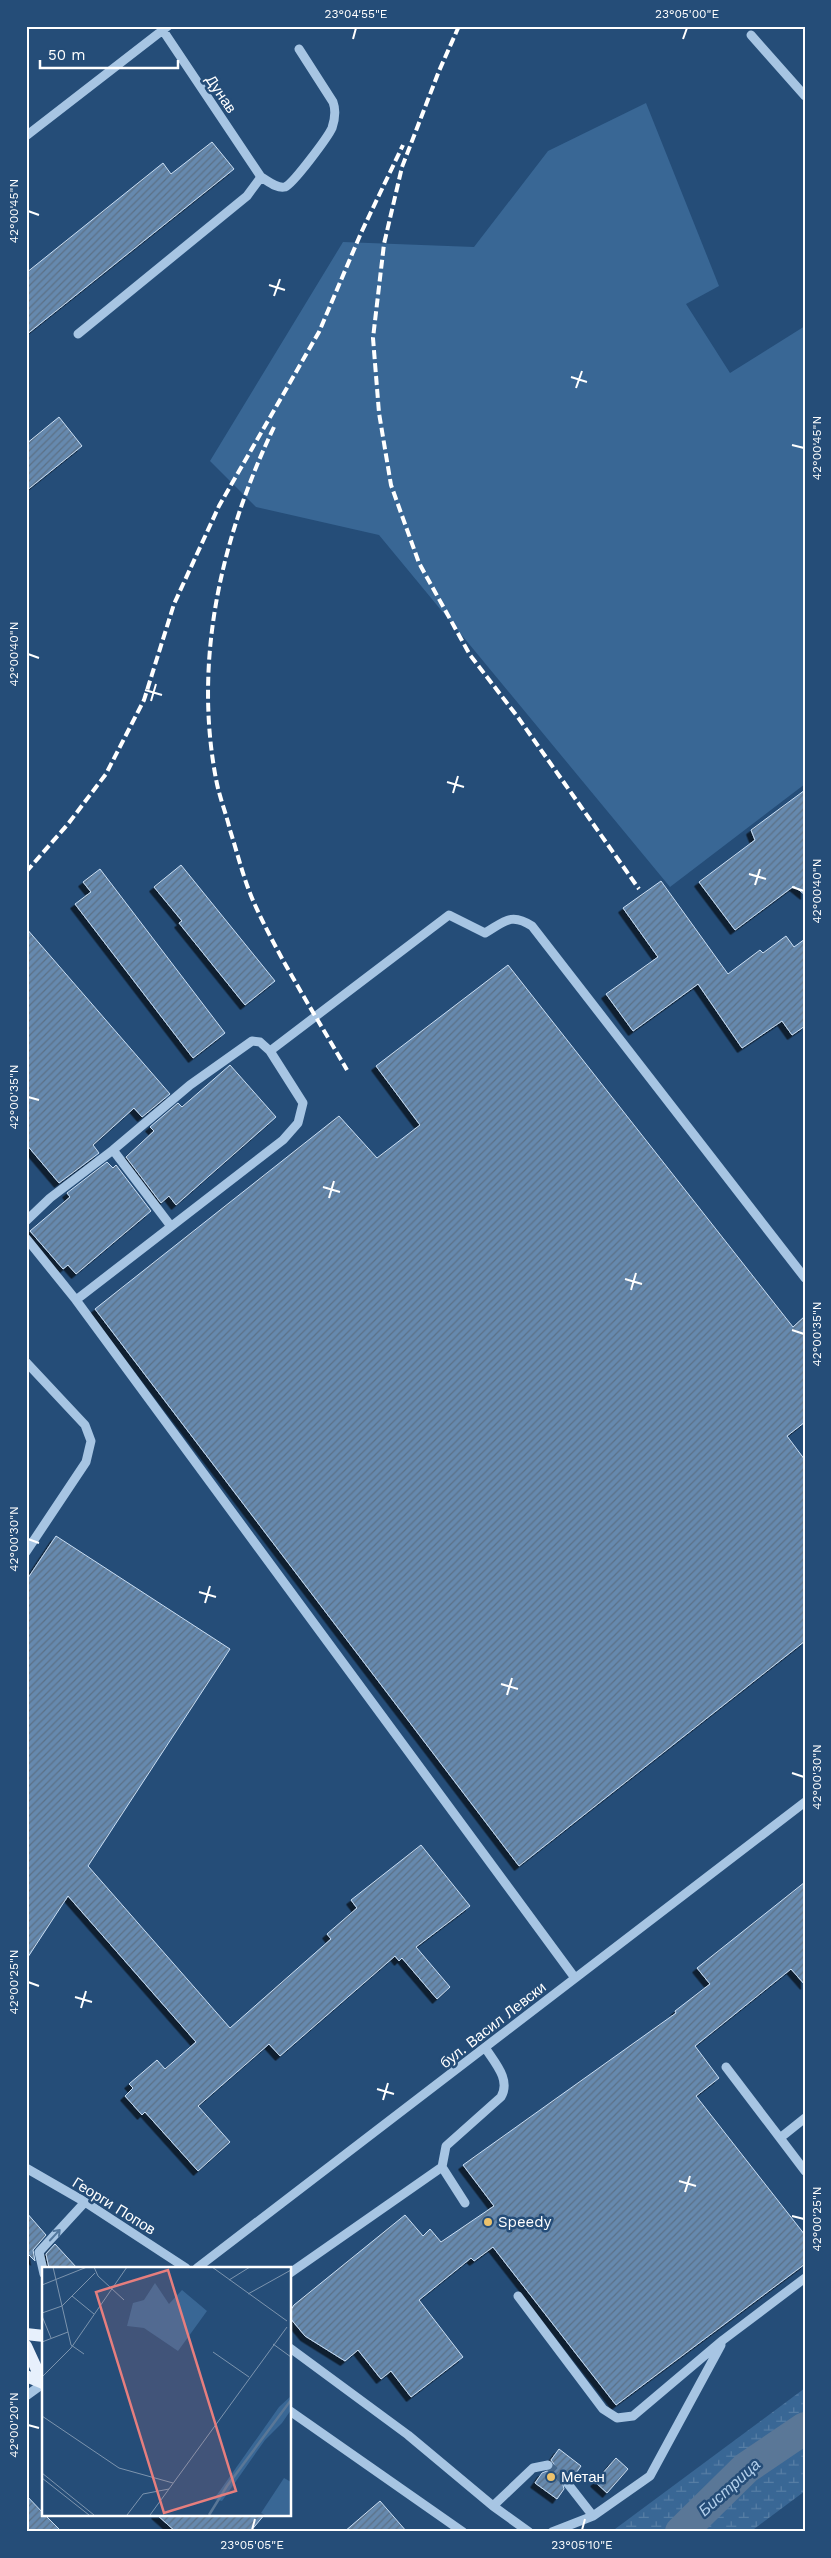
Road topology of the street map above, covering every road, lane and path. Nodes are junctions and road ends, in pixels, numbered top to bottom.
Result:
1 (163, 28) edge
2 (752, 35) dead end
3 (299, 49) dead end
4 (805, 96) edge
5 (26, 136) edge
6 (260, 177) junction
7 (78, 334) dead end
8 (270, 1051) junction
9 (113, 1150) junction
10 (26, 1221) edge
11 (170, 1225) junction
12 (26, 1238) edge
13 (805, 1278) edge
14 (76, 1300) junction
15 (26, 1362) edge
16 (26, 1552) edge
17 (805, 1802) edge
18 (575, 1978) junction
19 (486, 2049) junction
20 (726, 2067) dead end
21 (805, 2118) edge
22 (780, 2138) junction
23 (442, 2166) junction
24 (26, 2168) edge
25 (805, 2171) edge
26 (85, 2202) junction
27 (465, 2203) dead end
28 (42, 2267) edge
29 (184, 2267) edge
30 (197, 2267) edge
31 (291, 2272) edge
32 (805, 2278) edge
33 (518, 2296) dead end
34 (26, 2334) edge
35 (42, 2336) edge
36 (723, 2340) junction
37 (26, 2346) edge
38 (291, 2349) edge
39 (26, 2376) edge
40 (42, 2379) edge
41 (42, 2382) edge
42 (42, 2384) edge
43 (26, 2396) edge
44 (291, 2412) edge
45 (548, 2464) dead end
46 (568, 2484) tunnel mouth
47 (493, 2506) junction
48 (593, 2516) junction
49 (463, 2532) edge
50 (529, 2532) edge
51 (552, 2532) edge

1 - 5 street
1 - 6 street, Дунав
2 - 4 street
3 - 6 street
6 - 7 street
8 - 9 street
8 - 11 street
8 - 13 street
9 - 10 street
9 - 11 street
11 - 14 street
12 - 14 street
14 - 18 street
15 - 16 street
17 - 18 street, бул. Васил Левски
18 - 19 street, бул. Васил Левски
19 - 23 street
19 - 30 street, бул. Васил Левски
20 - 22 street
21 - 22 street
22 - 25 street
23 - 27 street
23 - 31 street
24 - 26 street, Георги Попов
28 -> 26 street
26 - 29 street, Георги Попов
32 - 36 street
33 - 36 street
34 - 35 main road
36 - 48 street
37 - 40 main road
38 - 47 street
39 - 41 main road
42 - 43 street
44 - 49 street
45 - 47 street
46 - 48 street
47 - 50 street
48 - 51 street

